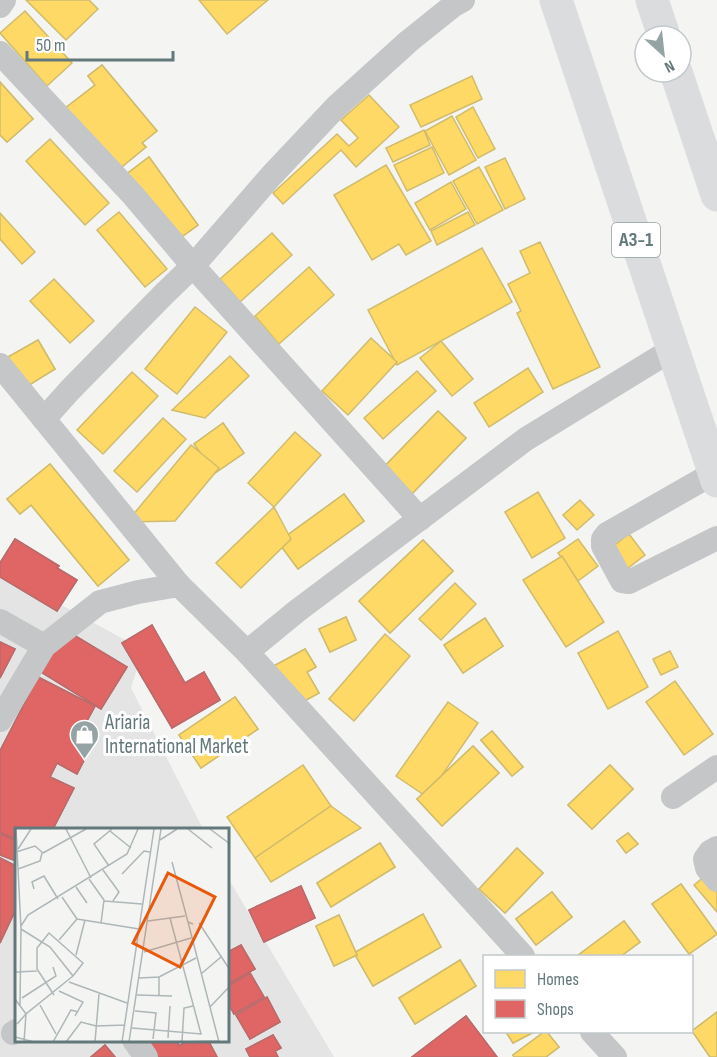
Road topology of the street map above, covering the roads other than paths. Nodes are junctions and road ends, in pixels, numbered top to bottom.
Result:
1 (4, 0) edge
2 (463, 0) edge
3 (556, 0) edge
4 (651, 0) edge
5 (0, 6) edge
6 (660, 24) edge
7 (0, 53) edge
8 (680, 84) edge
9 (717, 195) edge
10 (193, 266) junction
11 (673, 349) junction
12 (0, 365) edge
13 (44, 419) junction
14 (716, 477) edge
15 (420, 519) junction
16 (717, 538) edge
17 (179, 585) junction
18 (0, 621) edge
19 (44, 646) junction
20 (247, 652) junction
21 (0, 720) edge
22 (717, 767) edge
23 (673, 797) dead end
24 (717, 848) edge
25 (717, 880) edge
26 (521, 955) edge
27 (593, 1033) edge
28 (135, 1042) edge
29 (146, 1057) edge
30 (615, 1057) edge

1 - 5 street
2 - 10 street
3 - 11 highway, A3-1
4 - 6 highway
7 - 10 street
8 - 9 highway
10 - 13 street
10 - 15 street
11 - 14 highway, A3-1
11 - 15 street
12 - 13 street
13 - 17 street
14 - 16 street
15 - 20 street
17 - 19 street
17 - 20 street
18 - 19 street
19 - 21 street
20 - 26 street
22 - 23 street
24 - 25 street
27 - 30 street
28 - 29 street

